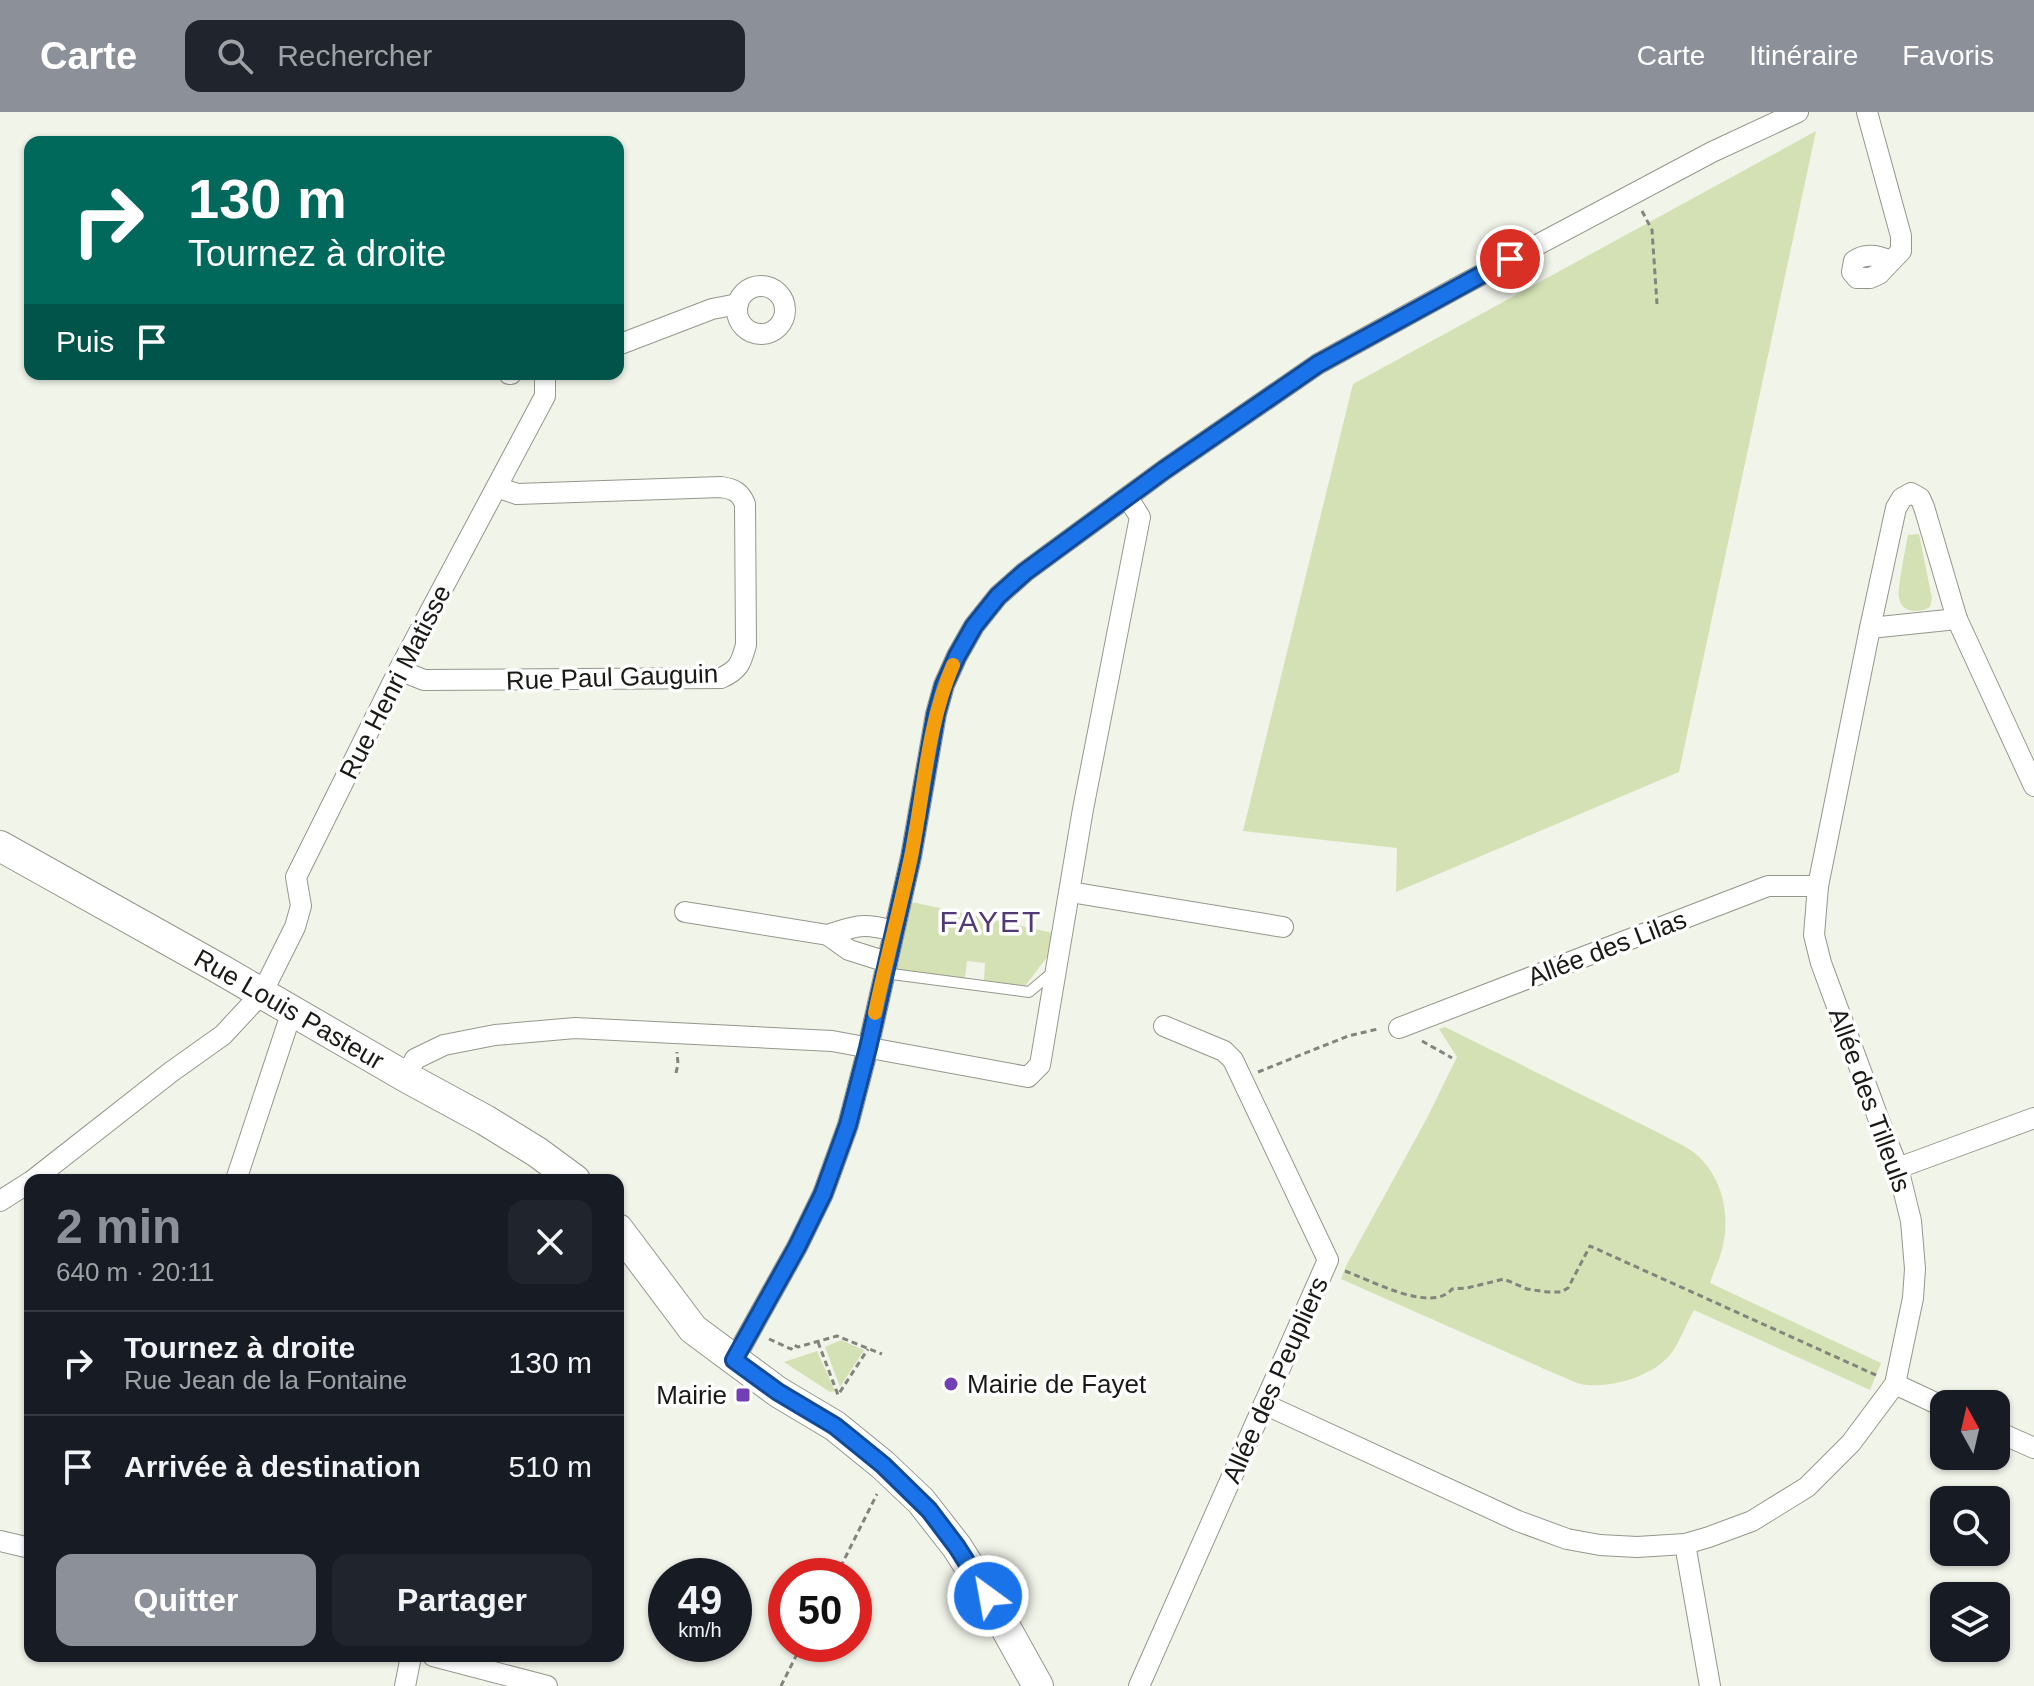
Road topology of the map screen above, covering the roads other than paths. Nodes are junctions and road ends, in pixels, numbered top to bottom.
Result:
1 (1798, 112) edge
2 (1867, 112) edge
3 (1891, 261) dead end
4 (738, 304) dead end
5 (624, 343) edge
6 (545, 380) edge
7 (497, 487) junction
8 (1128, 498) junction
9 (1957, 619) junction
10 (1870, 628) junction
11 (399, 670) junction
12 (2034, 786) edge
13 (0, 846) edge
14 (1818, 886) junction
15 (1070, 892) junction
16 (685, 912) dead end
17 (1283, 927) dead end
18 (894, 931) junction
19 (828, 935) junction
20 (885, 968) junction
21 (1057, 968) junction
22 (262, 993) junction
23 (292, 1011) junction
24 (1164, 1026) dead end
25 (1399, 1028) road end
26 (868, 1048) junction
27 (406, 1077) junction
28 (2034, 1118) edge
29 (1898, 1168) junction
30 (41, 1174) edge
31 (238, 1174) edge
32 (567, 1174) edge
33 (24, 1186) edge
34 (0, 1201) edge
35 (624, 1237) edge
36 (734, 1360) junction
37 (1895, 1384) junction
38 (1930, 1400) edge
39 (1264, 1404) junction
40 (2010, 1437) edge
41 (2034, 1448) edge
42 (0, 1541) edge
43 (1685, 1544) junction
44 (24, 1547) edge
45 (410, 1662) edge
46 (456, 1662) edge
47 (1141, 1685) edge
48 (405, 1686) edge
49 (547, 1686) edge
50 (1038, 1686) edge
51 (1710, 1686) edge

1 - 8 street
2 - 3 street
4 - 5 street
6 - 7 street, Rue Henri Matisse
7 - 11 street, Rue Henri Matisse
7 - 11 street, Rue Paul Gauguin
8 - 15 street
8 - 18 street
9 - 10 street
9 - 10 street, Allée des Tilleuls
9 - 12 street
10 - 14 street, Allée des Tilleuls
11 - 22 street, Rue Henri Matisse
13 - 22 main road, Rue Louis Pasteur
14 - 25 street, Allée des Lilas
14 - 29 street, Allée des Tilleuls
15 - 17 street
15 - 21 street
16 - 19 street
18 - 19 street
18 - 20 street
19 - 20 street
20 - 21 lane
20 - 26 street
21 - 26 street
22 - 23 main road, Rue Louis Pasteur
22 - 30 street, Rue Henri Matisse
23 - 27 main road, Rue Louis Pasteur
23 - 31 street
24 - 39 street, Allée des Peupliers
26 - 27 street
26 - 36 street
27 - 32 main road, Rue Louis Pasteur
28 - 29 street
29 - 37 street, Allée des Tilleuls
33 - 34 street, Rue Henri Matisse
35 - 36 main road
36 - 50 main road
37 - 38 street
37 - 43 street, Allée des Tilleuls
39 - 43 street, Allée des Tilleuls
39 - 47 street, Allée des Peupliers
40 - 41 street
42 - 44 street
43 - 51 street
45 - 48 street
46 - 49 street

